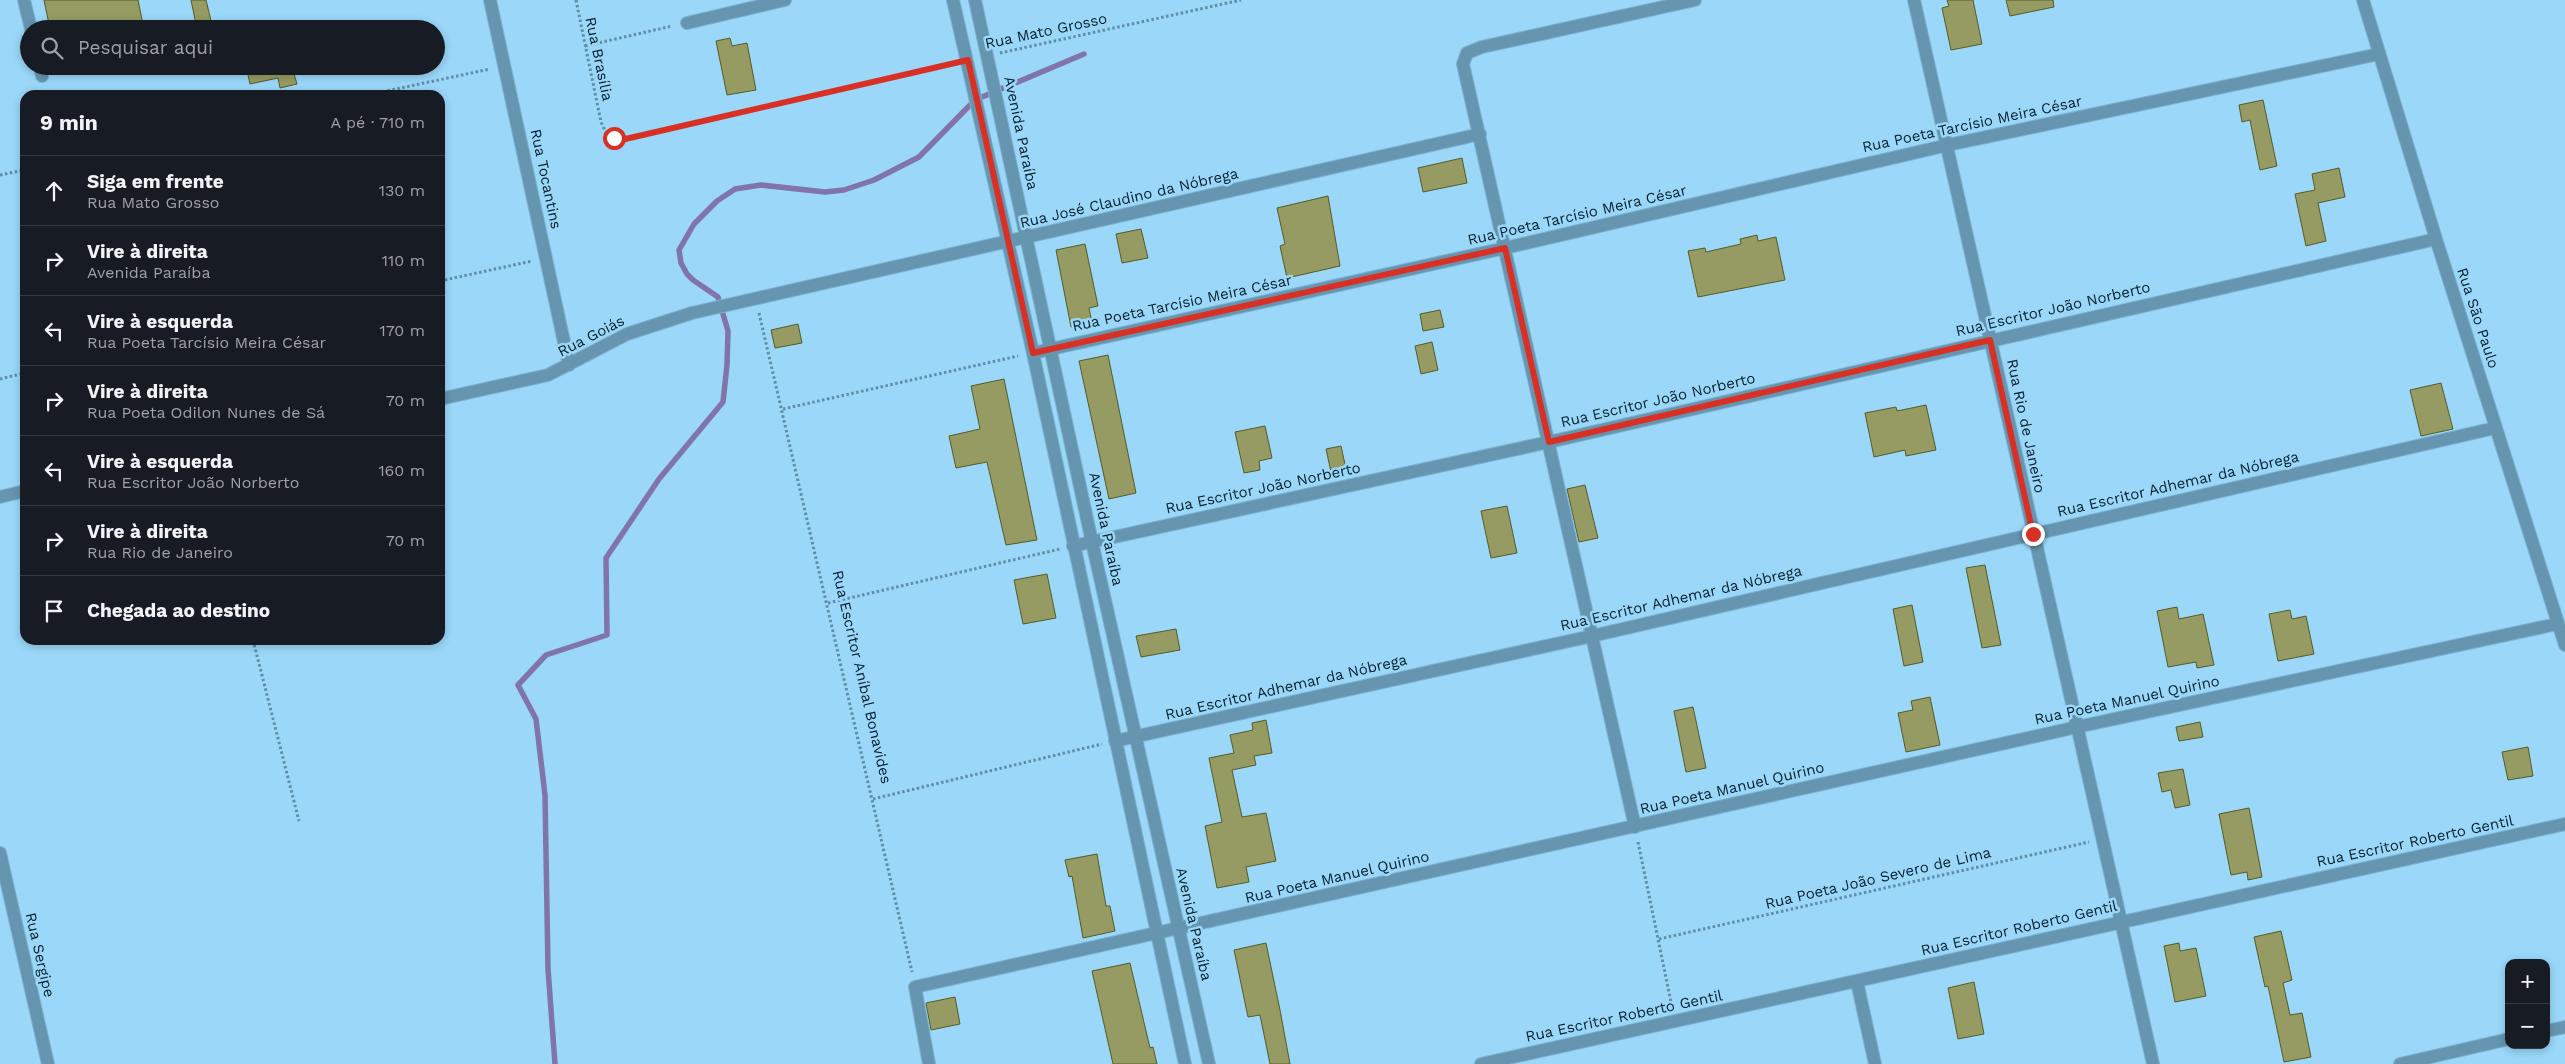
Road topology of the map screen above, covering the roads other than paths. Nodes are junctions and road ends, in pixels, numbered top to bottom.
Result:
1 (24, 0) edge
2 (490, 0) edge
3 (785, 0) edge
4 (953, 0) edge
5 (975, 0) edge
6 (1695, 0) edge
7 (1914, 0) edge
8 (2364, 0) edge
9 (29, 20) edge
10 (687, 22) road end
11 (2379, 54) junction
12 (1480, 134) junction
13 (1948, 145) junction
14 (1027, 238) junction
15 (2436, 239) junction
16 (1009, 242) junction
17 (1505, 248) junction
18 (755, 298) joint
19 (1990, 340) junction
20 (1050, 349) junction
21 (1033, 353) junction
22 (569, 365) junction
23 (445, 398) edge
24 (2495, 428) junction
25 (1549, 442) junction
26 (20, 493) edge
27 (0, 497) edge
28 (2033, 534) junction
29 (1092, 542) junction
30 (1073, 546) junction
31 (2557, 624) junction
32 (1592, 636) junction
33 (2565, 645) edge
34 (2077, 727) junction
35 (1135, 737) junction
36 (1115, 741) junction
37 (2565, 824) edge
38 (1635, 827) junction
39 (0, 853) edge
40 (2120, 922) junction
41 (1179, 929) junction
42 (1156, 933) junction
43 (1857, 982) junction
44 (2565, 1027) edge
45 (2550, 1030) edge
46 (2505, 1040) edge
47 (1528, 1059) edge
48 (48, 1064) edge
49 (929, 1064) edge
50 (1185, 1064) edge
51 (1209, 1064) edge
52 (1481, 1064) edge
53 (1875, 1064) edge
54 (2153, 1064) edge
55 (2400, 1064) edge

1 - 9 street
2 - 22 street, Rua Tocantins
3 - 10 street
4 - 16 street
5 - 14 street, Avenida Paraíba
6 - 12 street
7 - 13 street, Rua Rio de Janeiro
8 - 11 street, Rua São Paulo
11 - 13 street, Rua Poeta Tarcísio Meira César
11 - 15 street, Rua São Paulo
12 - 14 street, Rua José Claudino da Nóbrega
12 - 17 street
13 - 17 street, Rua Poeta Tarcísio Meira César
13 - 19 street, Rua Rio de Janeiro
14 - 16 street, Rua José Claudino da Nóbrega
14 - 20 street, Avenida Paraíba
15 - 19 street, Rua Escritor João Norberto
15 - 24 street, Rua São Paulo
16 - 18 street, Rua José Claudino da Nóbrega
16 - 21 street
17 - 20 street, Rua Poeta Tarcísio Meira César
17 - 25 street
18 - 22 street, Rua Goiás
19 - 25 street, Rua Escritor João Norberto
19 - 28 street, Rua Rio de Janeiro
20 - 21 street, Rua Poeta Tarcísio Meira César
20 - 29 street, Avenida Paraíba
21 - 30 street
22 - 23 street, Rua Goiás
24 - 28 street, Rua Escritor Adhemar da Nóbrega
24 - 31 street, Rua São Paulo
25 - 29 street, Rua Escritor João Norberto
25 - 32 street
26 - 27 street
28 - 32 street, Rua Escritor Adhemar da Nóbrega
28 - 34 street, Rua Rio de Janeiro
29 - 30 street, Rua Escritor João Norberto
29 - 35 street, Avenida Paraíba
30 - 36 street
31 - 33 street, Rua São Paulo
31 - 34 street, Rua Poeta Manuel Quirino
32 - 35 street, Rua Escritor Adhemar da Nóbrega
32 - 38 street
34 - 38 street, Rua Poeta Manuel Quirino
34 - 40 street, Rua Rio de Janeiro
35 - 36 street, Rua Escritor Adhemar da Nóbrega
35 - 41 street, Avenida Paraíba
36 - 42 street
37 - 40 street, Rua Escritor Roberto Gentil
38 - 41 street, Rua Poeta Manuel Quirino
39 - 48 street, Rua Sergipe
40 - 43 street, Rua Escritor Roberto Gentil
40 - 54 street, Rua Rio de Janeiro
41 - 42 street, Rua Poeta Manuel Quirino
41 - 51 street, Avenida Paraíba
42 - 49 street, Rua Poeta Manuel Quirino
42 - 50 street
43 - 47 street, Rua Escritor Roberto Gentil
43 - 53 street
44 - 45 street
46 - 55 street
47 - 52 street, Rua Escritor Roberto Gentil

